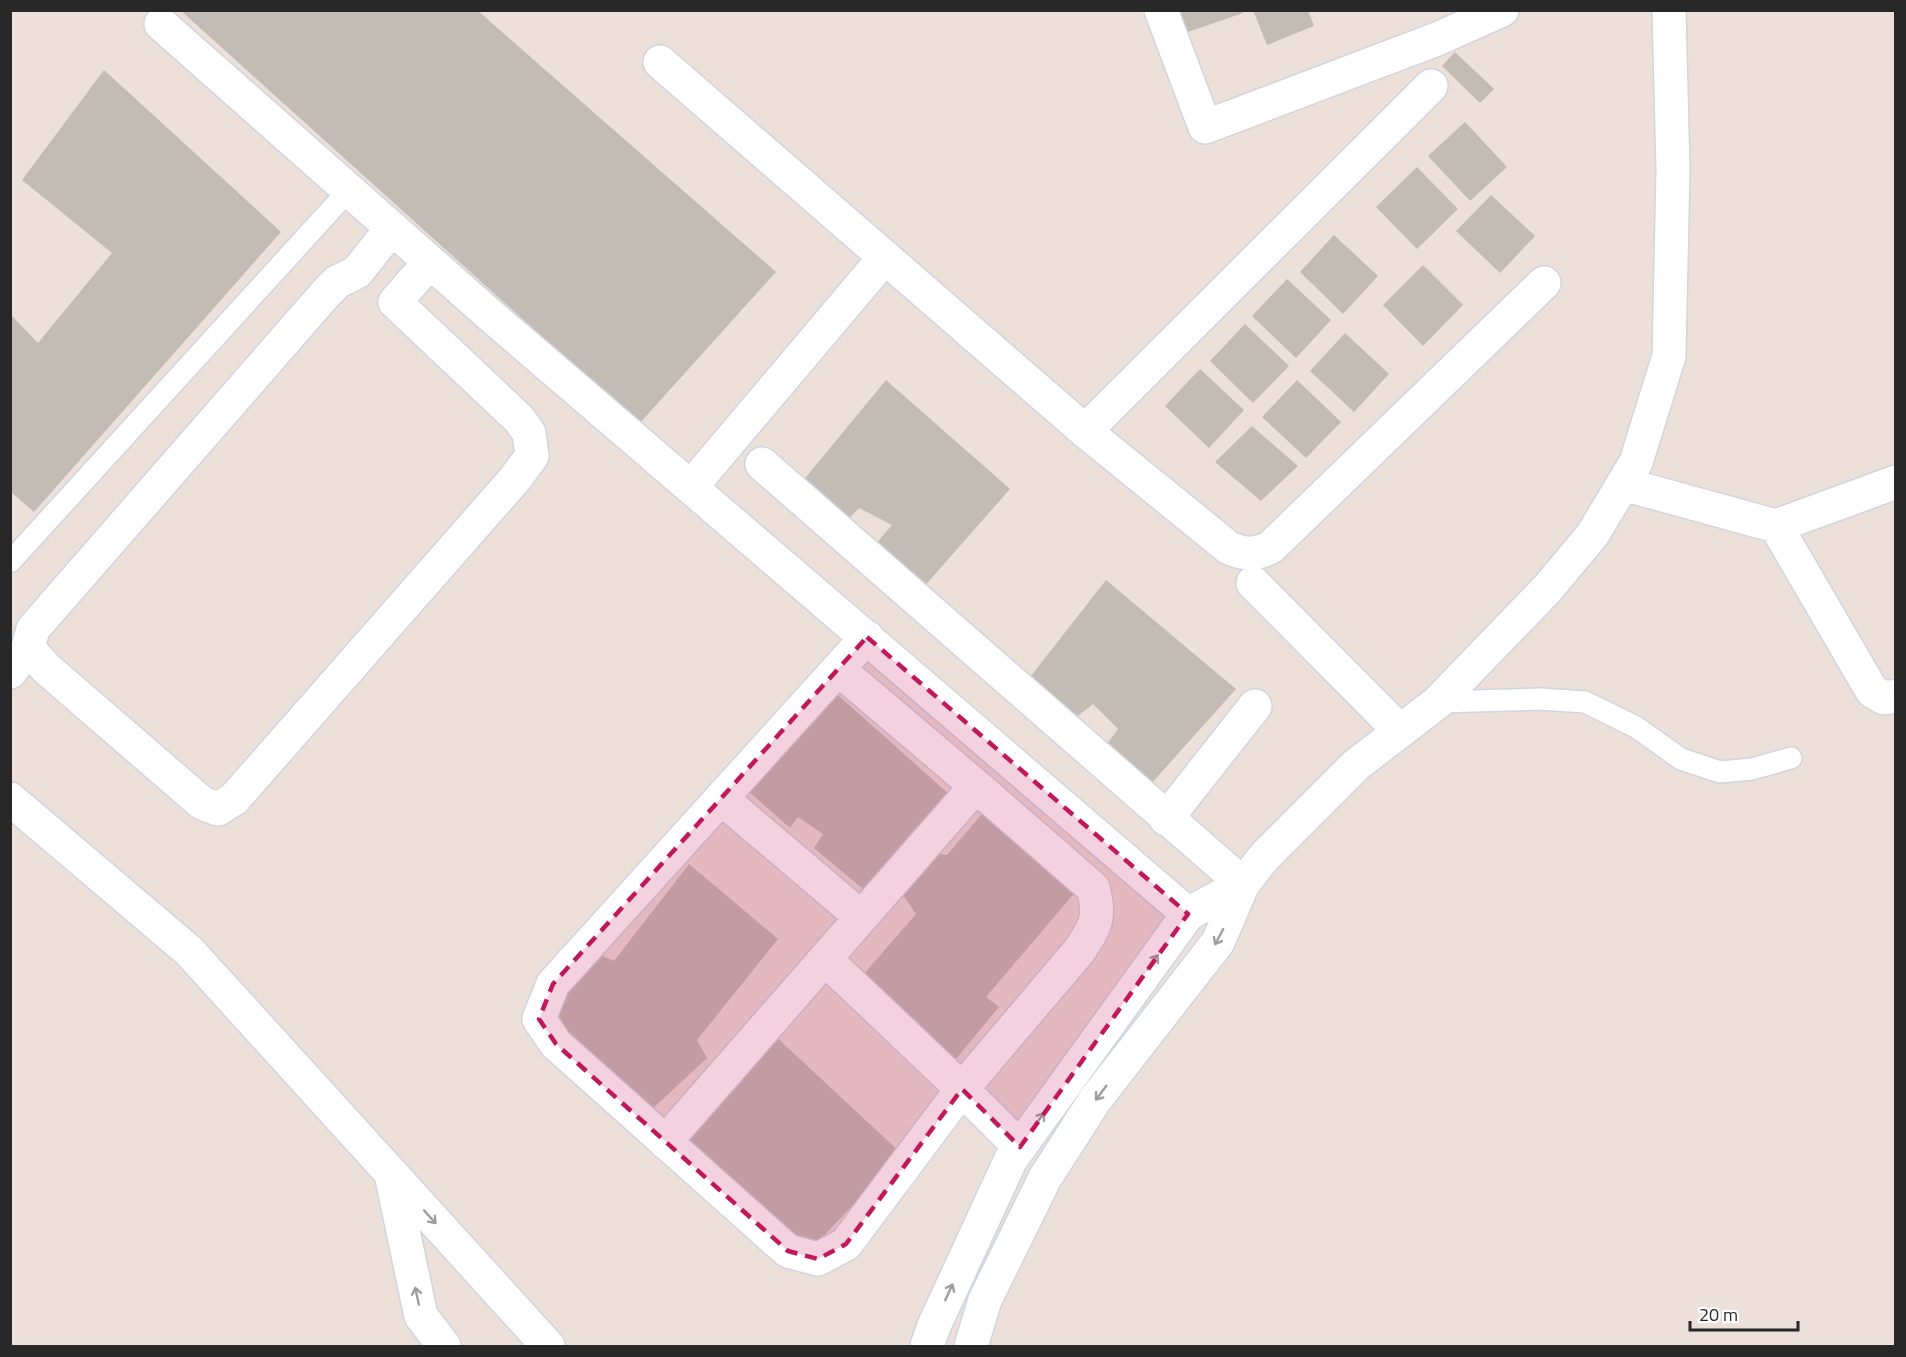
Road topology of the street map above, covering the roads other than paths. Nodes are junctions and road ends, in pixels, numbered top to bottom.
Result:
1 (1161, 10) edge
2 (1669, 10) edge
3 (1484, 14) edge
4 (161, 24) dead end
5 (660, 62) dead end
6 (1431, 86) dead end
7 (349, 190) junction
8 (392, 228) junction
9 (885, 257) junction
10 (430, 262) junction
11 (357, 272) junction
12 (1544, 283) dead end
13 (395, 302) junction
14 (1085, 431) junction
15 (762, 464) dead end
16 (1896, 482) edge
17 (1623, 484) junction
18 (691, 487) junction
19 (1776, 526) junction
20 (10, 562) edge
21 (1253, 583) dead end
22 (867, 637) junction
23 (19, 660) edge
24 (838, 669) junction
25 (1896, 696) edge
26 (1438, 702) junction
27 (1255, 706) dead end
28 (1400, 731) junction
29 (1791, 758) dead end
30 (976, 786) junction
31 (721, 798) junction
32 (10, 799) edge
33 (1166, 819) junction
34 (1243, 884) junction
35 (1188, 914) junction
36 (861, 917) junction
37 (825, 959) junction
38 (962, 1089) junction
39 (665, 1142) junction
40 (1020, 1147) junction
41 (391, 1174) junction
42 (444, 1347) edge
43 (548, 1347) edge
44 (927, 1347) edge
45 (971, 1347) edge

1 - 3 street
2 - 17 street
4 - 7 street
5 - 9 street
6 - 14 street
7 - 8 street
7 - 20 lane
8 - 10 street
8 - 11 street
9 - 14 street
9 - 18 street
10 - 13 street
10 - 18 street
11 - 13 street
11 - 23 street
12 - 14 street
13 - 23 street
15 - 33 street
16 - 19 street
17 - 19 street
17 - 26 street
18 - 22 street
19 - 25 street
21 - 28 street
22 - 24 street
22 - 35 street
24 - 30 street
24 - 31 street
26 - 28 street
26 - 29 lane
27 - 33 street
28 - 34 street
30 - 36 street
30 - 38 street
31 - 36 street
31 - 39 street
32 - 41 street
33 - 34 street
34 - 35 street
34 -> 45 street
40 -> 35 street
36 - 37 street
37 - 38 street
37 - 39 street
38 - 39 street
38 - 40 street
44 -> 40 street
42 -> 41 street
41 -> 43 street

